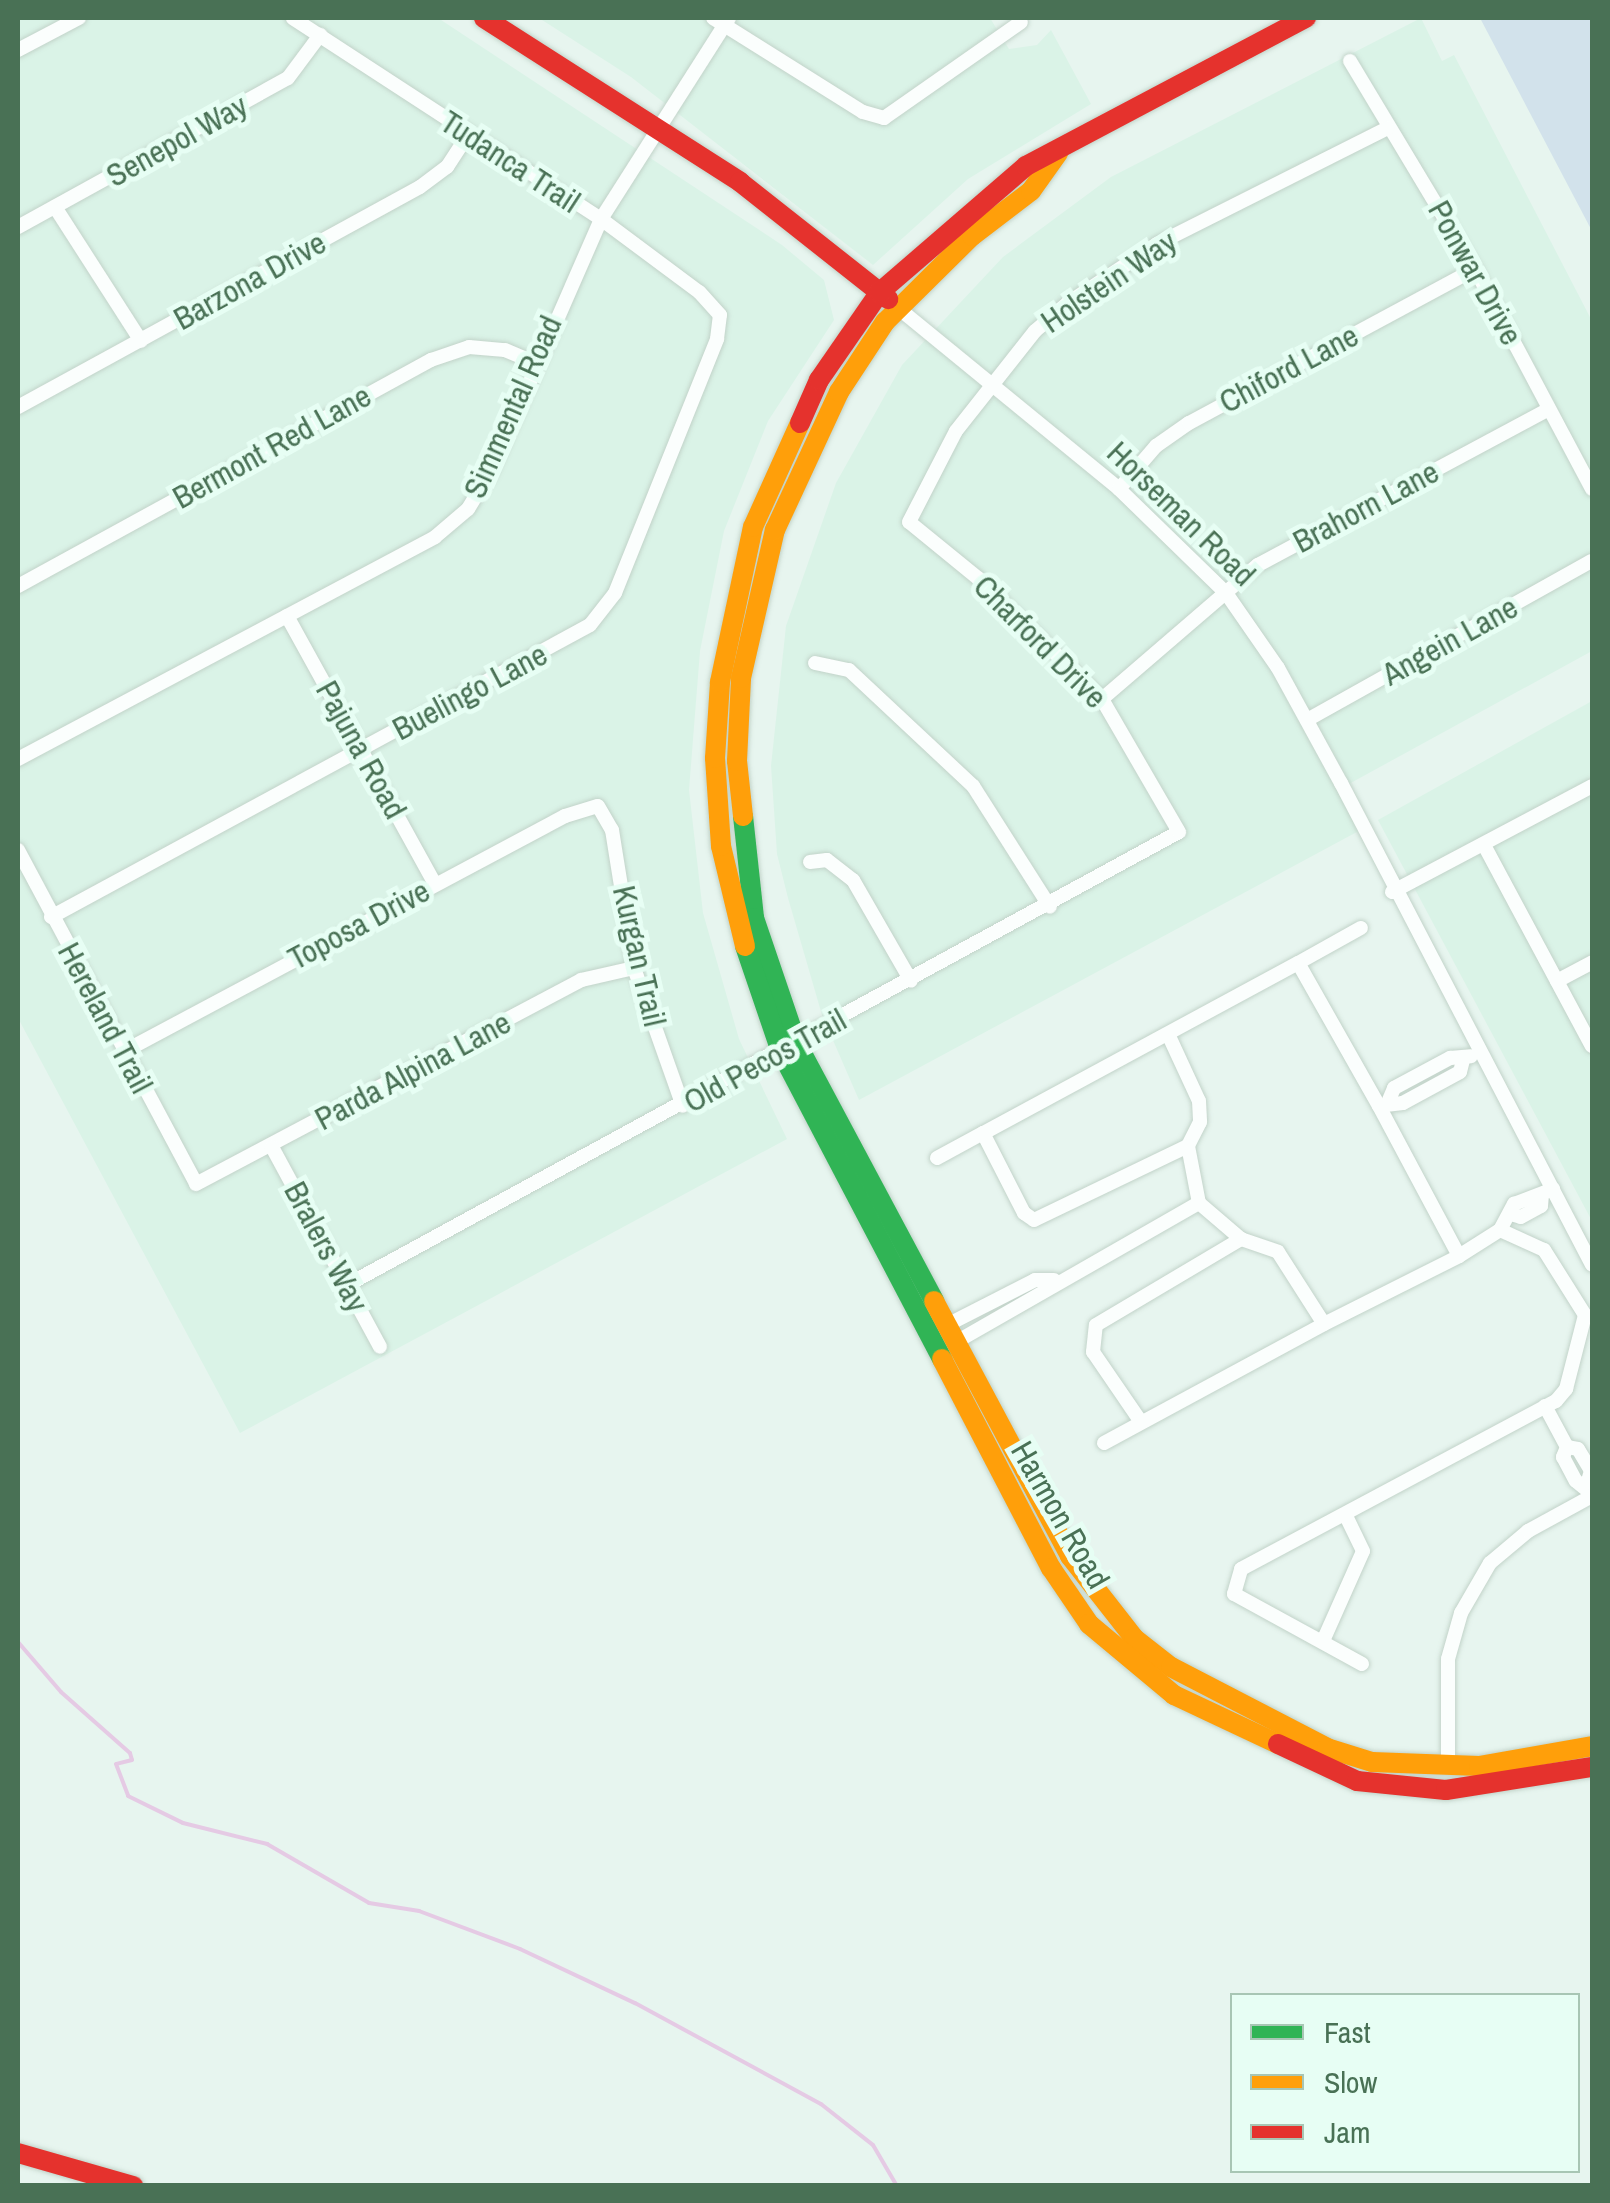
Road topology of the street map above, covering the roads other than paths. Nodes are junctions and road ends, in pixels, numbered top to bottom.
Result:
1 (79, 18) edge
2 (293, 18) edge
3 (484, 18) edge
4 (1306, 18) edge
5 (722, 20) edge
6 (1022, 22) dead end
7 (320, 35) junction
8 (18, 50) edge
9 (1350, 60) dead end
10 (1388, 128) junction
11 (660, 130) junction
12 (468, 136) junction
13 (1059, 152) junction
14 (55, 207) junction
15 (601, 219) junction
16 (18, 227) edge
17 (1474, 269) junction
18 (880, 292) junction
19 (897, 307) junction
20 (720, 315) joint
21 (142, 342) junction
22 (535, 363) junction
23 (990, 383) junction
24 (18, 407) edge
25 (1549, 409) junction
26 (1119, 489) junction
27 (1592, 490) edge
28 (909, 522) joint
29 (1592, 561) edge
30 (18, 586) edge
31 (1226, 593) junction
32 (287, 616) junction
33 (815, 662) dead end
34 (1102, 699) junction
35 (1307, 720) junction
36 (361, 750) junction
37 (18, 759) edge
38 (1592, 786) edge
39 (598, 806) joint
40 (1179, 832) joint
41 (1484, 846) junction
42 (18, 850) edge
43 (810, 862) dead end
44 (435, 884) junction
45 (1392, 892) junction
46 (1050, 907) junction
47 (50, 917) junction
48 (1361, 928) dead end
49 (1592, 962) edge
50 (1298, 963) junction
51 (634, 968) junction
52 (911, 981) junction
53 (1557, 982) junction
54 (1168, 1034) junction
55 (1592, 1046) edge
56 (789, 1048) junction
57 (123, 1052) junction
58 (1480, 1052) junction
59 (1384, 1103) junction
60 (684, 1106) junction
61 (983, 1132) junction
62 (272, 1146) junction
63 (1188, 1146) junction
64 (937, 1158) dead end
65 (196, 1184) joint
66 (1548, 1192) junction
67 (1199, 1203) junction
68 (1500, 1230) junction
69 (1241, 1239) junction
70 (1459, 1256) junction
71 (1592, 1265) edge
72 (347, 1285) junction
73 (1324, 1324) junction
74 (951, 1334) junction
75 (380, 1347) dead end
76 (1545, 1406) junction
77 (1141, 1422) junction
78 (1104, 1442) dead end
79 (1591, 1491) edge
80 (1345, 1514) junction
81 (1323, 1641) junction
82 (1362, 1664) dead end
83 (1592, 1746) edge
84 (1448, 1767) junction
85 (1592, 1767) edge
86 (18, 2153) edge
87 (133, 2186) edge

1 - 8 street
2 - 7 street, Tudanca Trail
3 - 11 street, Horseman Road
4 - 13 street
5 - 6 street
5 - 11 street, Simmental Road
7 - 12 street, Tudanca Trail
7 - 14 street, Senepol Way
9 - 10 street, Ponwar Drive
10 - 17 street, Ponwar Drive
10 - 23 street, Holstein Way
11 - 15 street, Simmental Road
11 - 18 street, Horseman Road
12 - 15 street, Tudanca Trail
12 - 21 street, Barzona Drive
13 - 18 street
13 - 19 street
14 - 16 street, Senepol Way
14 - 21 street
15 - 20 street, Tudanca Trail
15 - 22 street, Simmental Road
17 - 25 street, Ponwar Drive
17 - 26 street, Chiford Lane
18 - 19 street, Horseman Road
18 - 56 street
19 - 23 street, Horseman Road
19 - 56 street
20 - 36 street, Buelingo Lane
21 - 24 street, Barzona Drive
22 - 30 street, Bermont Red Lane
22 - 32 street, Simmental Road
23 - 26 street, Horseman Road
23 - 28 street, Holstein Way
25 - 27 street, Ponwar Drive
25 - 31 street, Brahorn Lane
26 - 31 street, Horseman Road
28 - 34 street, Charford Drive
29 - 35 street, Angein Lane
31 - 34 street, Brahorn Lane
31 - 35 street, Horseman Road
32 - 36 street, Pajuna Road
32 - 37 street, Simmental Road
33 - 46 street
34 - 40 street, Charford Drive
35 - 45 street, Horseman Road
36 - 44 street, Pajuna Road
36 - 47 street, Buelingo Lane
38 - 41 street
39 - 44 street, Toposa Drive
39 - 51 street, Kurgan Trail
40 - 46 street, Old Pecos Trail
41 - 45 street
41 - 53 street
42 - 47 street, Hereland Trail
43 - 52 street
44 - 57 street, Toposa Drive
45 - 58 street, Horseman Road
46 - 52 street, Old Pecos Trail
47 - 57 street, Hereland Trail
48 - 50 street
49 - 53 street
50 - 54 street
50 - 59 street
51 - 60 street, Kurgan Trail
51 - 62 street, Parda Alpina Lane
52 - 56 street, Old Pecos Trail
53 - 55 street
54 - 61 street
54 - 63 street
56 - 60 street, Old Pecos Trail
56 - 74 street, Harmon Road
56 - 85 street, Harmon Road
57 - 65 street, Hereland Trail
58 - 59 street
58 - 66 street, Horseman Road
59 - 70 street
60 - 72 street, Old Pecos Trail
61 - 63 street
61 - 64 street
62 - 65 street, Parda Alpina Lane
62 - 72 street, Bralers Way
63 - 67 street
66 - 68 street
66 - 71 street, Horseman Road
67 - 69 street
67 - 74 street
68 - 70 street
68 - 76 street
69 - 73 street
69 - 77 street
70 - 73 street
72 - 75 street, Bralers Way
73 - 77 street
74 - 84 street, Harmon Road
76 - 79 street
76 - 80 street
77 - 78 street
79 - 84 street
80 - 81 street
80 - 81 street
81 - 82 street
83 - 84 street, Harmon Road
86 - 87 street

